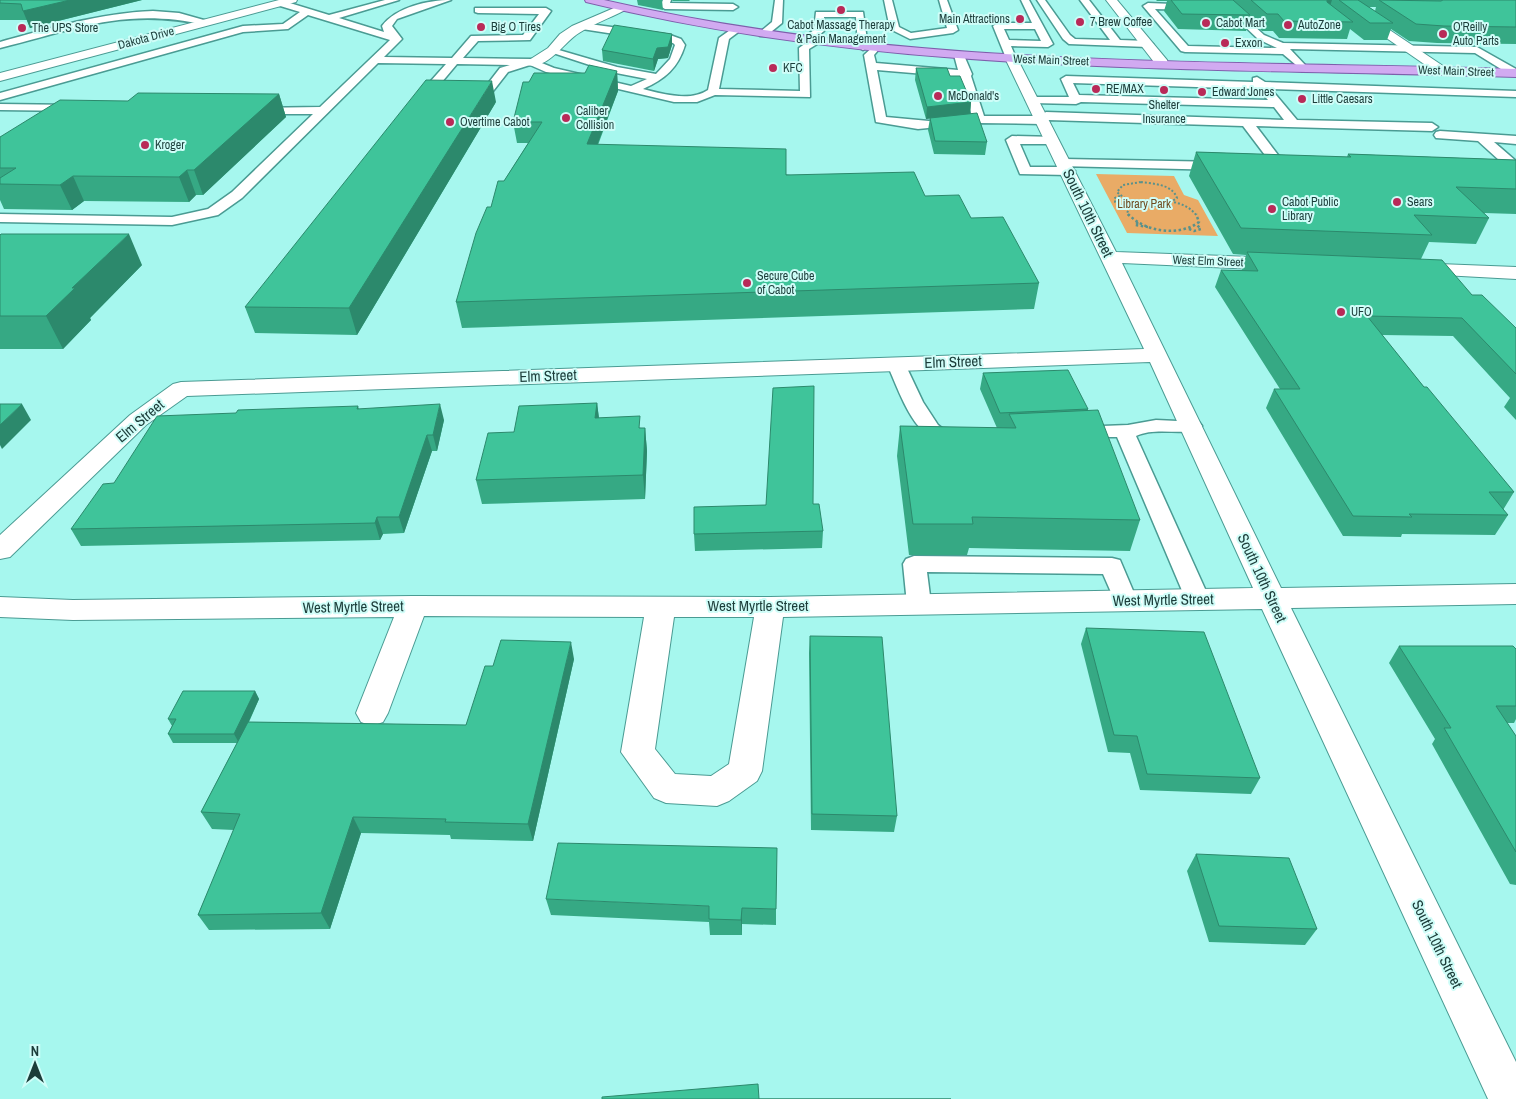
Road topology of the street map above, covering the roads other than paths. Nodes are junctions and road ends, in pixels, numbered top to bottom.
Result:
1 (395, 0) edge
2 (447, 0) edge
3 (590, 0) edge
4 (779, 0) edge
5 (888, 0) edge
6 (943, 0) edge
7 (1025, 0) edge
8 (1041, 0) edge
9 (1084, 0) edge
10 (1111, 0) edge
11 (1221, 0) edge
12 (1332, 0) edge
13 (286, 1) edge
14 (666, 3) edge
15 (734, 4) edge
16 (1229, 7) junction
17 (620, 8) junction
18 (478, 10) dead end
19 (307, 11) junction
20 (86, 12) dead end
21 (1355, 12) junction
22 (1375, 12) edge
23 (643, 13) junction
24 (125, 14) junction
25 (328, 18) junction
26 (206, 22) junction
27 (582, 26) junction
28 (1039, 26) junction
29 (717, 27) junction
30 (736, 30) junction
31 (763, 34) junction
32 (538, 35) junction
33 (910, 36) junction
34 (1173, 36) junction
35 (1192, 36) edge
36 (1350, 36) edge
37 (564, 37) junction
38 (1241, 37) edge
39 (1261, 37) junction
40 (398, 39) junction
41 (811, 40) junction
42 (1144, 40) junction
43 (1117, 43) junction
44 (0, 44) edge
45 (869, 47) junction
46 (1283, 48) junction
47 (1366, 48) junction
48 (1411, 50) junction
49 (909, 51) junction
50 (1008, 51) junction
51 (552, 52) junction
52 (804, 54) junction
53 (959, 55) junction
54 (376, 60) junction
55 (456, 61) junction
56 (532, 62) junction
57 (1162, 63) junction
58 (1245, 65) junction
59 (870, 66) junction
60 (1302, 67) junction
61 (1368, 68) junction
62 (1442, 70) junction
63 (1515, 72) edge
64 (967, 74) junction
65 (0, 76) edge
66 (659, 78) junction
67 (1262, 86) junction
68 (632, 90) junction
69 (1390, 90) junction
70 (713, 92) junction
71 (735, 92) junction
72 (1516, 94) edge
73 (0, 97) edge
74 (1074, 98) junction
75 (1277, 104) junction
76 (0, 107) edge
77 (241, 110) edge
78 (323, 111) junction
79 (64, 118) edge
80 (979, 119) junction
81 (1246, 122) junction
82 (1294, 124) junction
83 (1050, 135) junction
84 (1482, 139) junction
85 (1516, 140) edge
86 (1232, 166) edge
87 (1252, 167) edge
88 (1516, 168) edge
89 (0, 218) edge
90 (1109, 257) junction
91 (1300, 265) edge
92 (1398, 268) edge
93 (1516, 273) edge
94 (1158, 355) junction
95 (896, 364) junction
96 (1192, 426) junction
97 (1128, 431) junction
98 (1062, 434) edge
99 (976, 437) edge
100 (0, 550) edge
101 (1516, 594) edge
102 (1271, 597) junction
103 (1125, 600) junction
104 (1198, 600) junction
105 (919, 604) junction
106 (413, 606) junction
107 (661, 606) junction
108 (0, 607) edge
109 (770, 607) junction
110 (372, 713) dead end
111 (1511, 1099) edge

1 - 25 lane
2 - 40 lane
3 - 17 main road, West Main Street
4 - 31 lane
5 - 33 lane
6 - 33 lane
7 - 28 lane
8 - 43 lane
9 - 43 lane
10 - 42 street
11 - 16 lane
12 - 21 street
13 - 19 lane
13 - 26 street, Dakota Drive
14 - 15 lane
14 - 23 lane
15 - 29 lane
16 - 34 lane
16 - 39 lane
17 - 23 main road, West Main Street
17 - 27 street
18 - 32 lane
19 - 25 lane
19 - 73 lane
20 - 24 lane
21 - 22 lane
21 - 48 street
23 - 29 main road, West Main Street
24 - 26 lane
24 - 44 lane
25 - 40 lane
26 - 65 street, Dakota Drive
27 - 37 street
27 - 66 lane
28 - 50 lane
28 - 50 lane
29 - 30 main road, West Main Street
30 - 31 main road, West Main Street
30 - 70 lane
31 - 41 main road, West Main Street
32 - 37 lane
32 - 55 lane
33 - 49 lane
34 - 35 lane
34 - 42 lane
34 - 46 lane
36 - 47 lane
37 - 51 street
38 - 39 lane
39 - 46 lane
40 - 54 lane
41 - 45 main road, West Main Street
41 - 45 lane
41 - 52 lane
42 - 43 lane
42 - 57 street
45 - 49 main road, West Main Street
45 - 59 lane
46 - 47 lane
46 - 60 lane
47 - 48 lane
48 - 62 street
48 - 63 lane
49 - 53 main road, West Main Street
50 - 53 main road, West Main Street
50 - 57 main road, West Main Street
50 - 83 street, South 10th Street
51 - 56 street
51 - 66 lane
52 - 71 lane
52 - 71 lane
53 - 64 lane
54 - 55 lane
54 - 78 lane
55 - 56 lane
55 - 56 lane
56 - 68 lane
57 - 58 main road, West Main Street
58 - 60 main road, West Main Street
58 - 67 lane
59 - 64 lane
59 - 80 lane
60 - 61 main road, West Main Street
61 - 62 main road, West Main Street
61 - 69 lane
62 - 63 main road, West Main Street
64 - 80 lane
66 - 68 lane
67 - 69 lane
67 - 74 lane
67 - 75 lane
68 - 70 lane
69 - 72 lane
70 - 71 lane
74 - 75 lane
74 - 83 lane
75 - 82 lane
76 - 79 lane
77 - 78 lane
78 - 89 lane
80 - 83 lane
81 - 82 lane
81 - 83 lane
81 - 87 lane
82 - 84 lane
83 - 86 lane
83 - 90 street, South 10th Street
84 - 85 lane
84 - 88 lane
90 - 91 street, West Elm Street
90 - 94 street, South 10th Street
92 - 93 street
94 - 95 street, Elm Street
94 - 96 street, South 10th Street
95 - 99 lane
95 - 100 street, Elm Street
96 - 97 lane
96 - 102 street, South 10th Street
97 - 98 lane
97 - 104 lane
101 - 102 street, West Myrtle Street
102 - 104 street, West Myrtle Street
102 - 111 street, South 10th Street
103 - 104 street, West Myrtle Street
103 - 105 street, West Myrtle Street
103 - 105 lane
105 - 109 street, West Myrtle Street
106 - 107 street, West Myrtle Street
106 - 108 street, West Myrtle Street
106 - 110 street
107 - 109 street, West Myrtle Street
107 - 109 street

